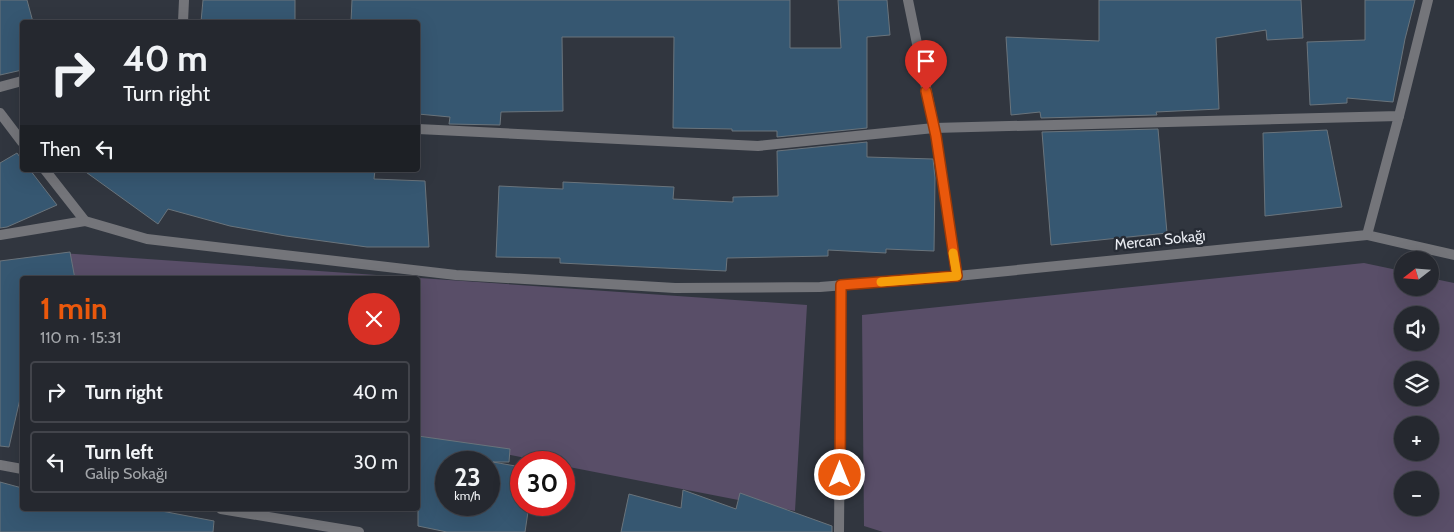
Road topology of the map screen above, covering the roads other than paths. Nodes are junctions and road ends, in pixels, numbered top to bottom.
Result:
1 (184, 0) edge
2 (908, 0) edge
3 (1428, 0) edge
4 (183, 20) edge
5 (20, 81) edge
6 (0, 87) edge
7 (0, 113) edge
8 (1399, 116) junction
9 (934, 128) junction
10 (420, 129) edge
11 (20, 139) edge
12 (47, 172) edge
13 (85, 221) junction
14 (0, 235) edge
15 (1367, 235) junction
16 (1454, 255) edge
17 (957, 276) junction
18 (841, 285) junction
19 (0, 465) edge
20 (20, 470) edge
21 (234, 511) edge
22 (359, 532) edge
23 (839, 532) edge

1 - 4 street
2 - 9 street
3 - 8 street
5 - 6 street
7 - 11 street
8 - 9 street
8 - 15 street
9 - 10 street
9 - 17 street
12 - 13 street
13 - 14 street
13 - 18 street, Mercan Sokağı
15 - 16 street, Mercan Sokağı
15 - 17 street, Mercan Sokağı
17 - 18 street, Mercan Sokağı
18 - 23 street
19 - 20 street
21 - 22 street

